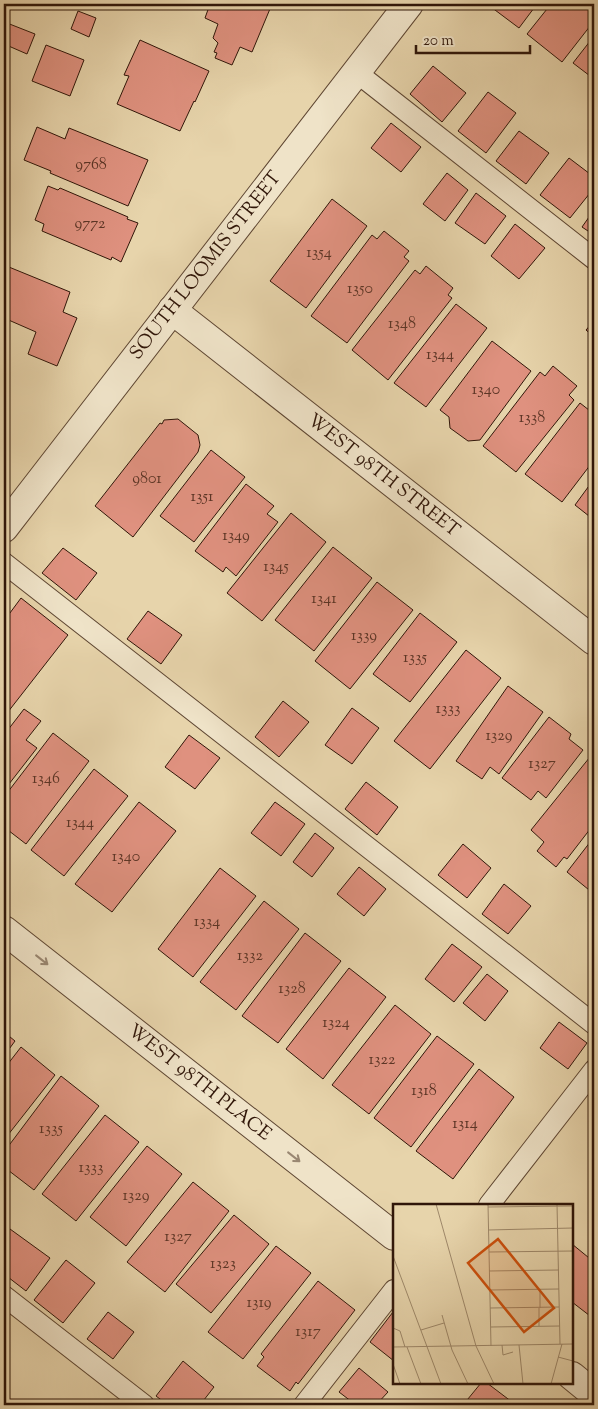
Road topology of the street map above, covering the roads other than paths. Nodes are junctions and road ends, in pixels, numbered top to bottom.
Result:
1 (409, 4) edge
2 (356, 72) junction
3 (594, 259) edge
4 (172, 310) junction
5 (4, 528) edge
6 (4, 563) edge
7 (594, 642) edge
8 (4, 930) edge
9 (594, 1024) edge
10 (594, 1070) edge
11 (490, 1204) edge
12 (393, 1235) edge
13 (393, 1291) edge
14 (4, 1296) edge
15 (573, 1377) edge
16 (594, 1394) edge
17 (144, 1405) edge
18 (304, 1405) edge

1 - 2 street, SOUTH LOOMIS STREET
2 - 3 lane
2 - 4 street, SOUTH LOOMIS STREET
4 - 5 street, SOUTH LOOMIS STREET
4 - 7 street, WEST 98TH STREET
6 - 9 lane
8 -> 12 street, WEST 98TH PLACE
10 - 11 lane
13 - 18 lane
14 - 17 lane
15 - 16 street

